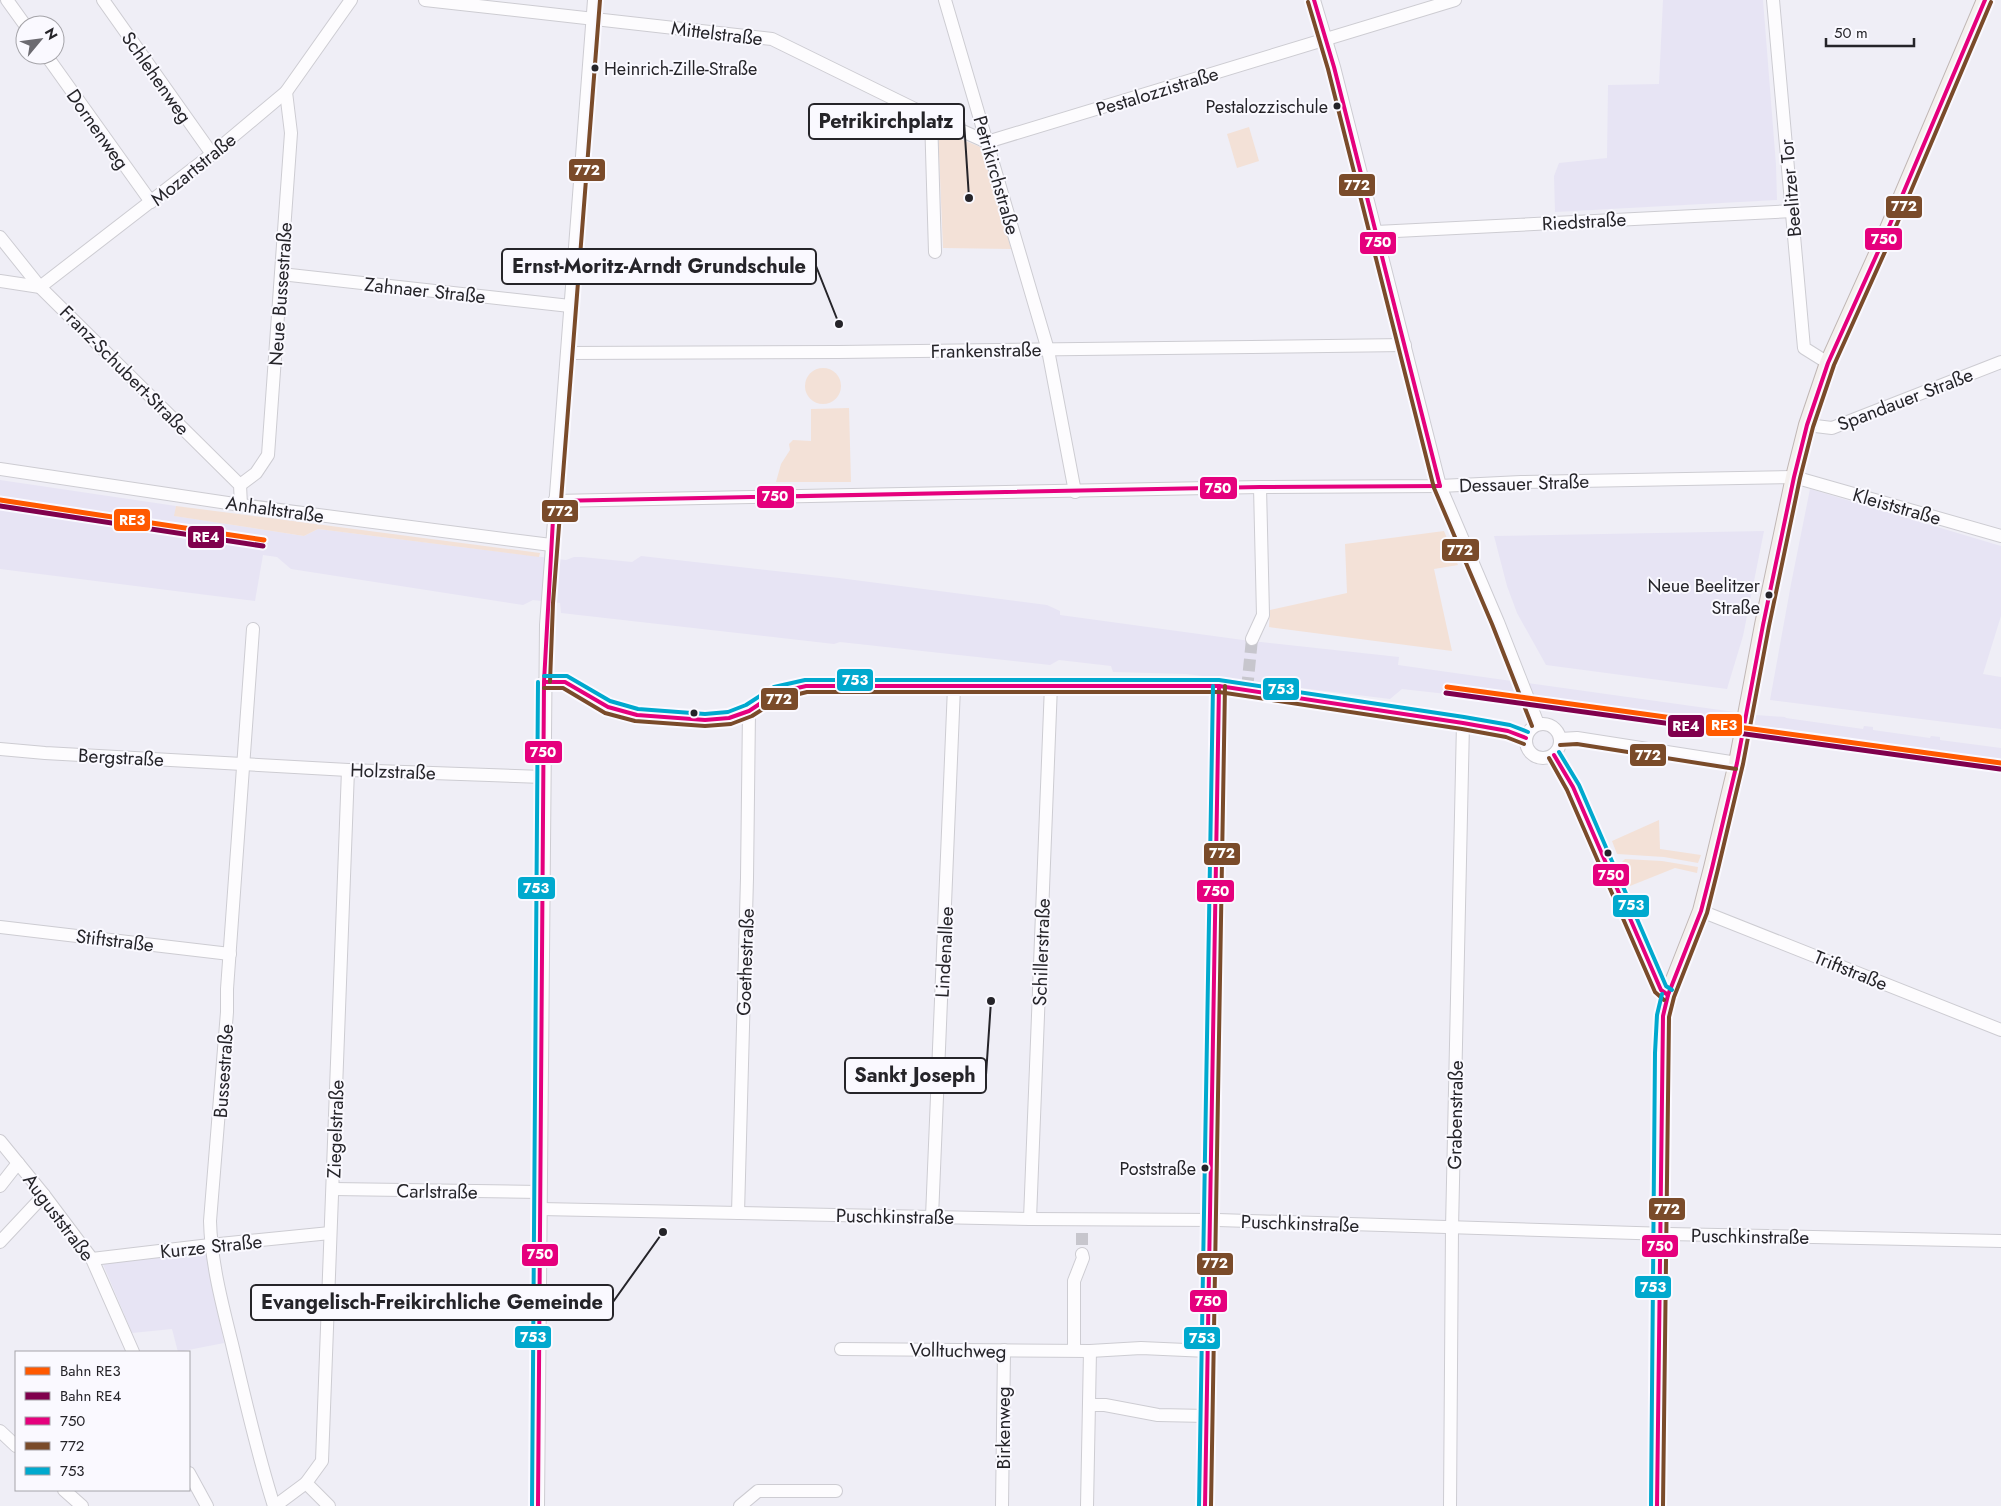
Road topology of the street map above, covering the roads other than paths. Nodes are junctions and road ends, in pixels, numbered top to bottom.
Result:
1 (7, 0) edge
2 (103, 0) edge
3 (351, 0) edge
4 (425, 0) edge
5 (594, 0) edge
6 (945, 0) edge
7 (1314, 0) edge
8 (1455, 0) edge
9 (1774, 0) edge
10 (1985, 0) edge
11 (17, 15) edge
12 (593, 18) junction
13 (1326, 40) junction
14 (53, 65) edge
15 (286, 92) junction
16 (932, 118) junction
17 (987, 142) junction
18 (212, 154) junction
19 (151, 202) junction
20 (1793, 211) junction
21 (1376, 232) junction
22 (0, 237) edge
23 (935, 252) dead end
24 (281, 274) junction
25 (0, 281) edge
26 (40, 287) junction
27 (570, 306) junction
28 (1405, 344) junction
29 (1048, 350) junction
30 (567, 353) junction
31 (2001, 362) edge
32 (1828, 363) junction
33 (1808, 425) junction
34 (0, 469) edge
35 (1794, 477) junction
36 (240, 485) junction
37 (1440, 486) junction
38 (1260, 487) junction
39 (1075, 492) junction
40 (554, 501) junction
41 (241, 505) junction
42 (2001, 536) edge
43 (551, 545) junction
44 (253, 629) dead end
45 (1252, 639) tunnel mouth
46 (544, 682) junction
47 (1051, 685) junction
48 (1219, 686) junction
49 (954, 687) junction
50 (749, 711) junction
51 (1463, 723) junction
52 (1538, 724) junction
53 (1526, 738) junction
54 (1560, 739) junction
55 (0, 749) edge
56 (1554, 755) junction
57 (243, 763) junction
58 (1737, 763) junction
59 (348, 770) junction
60 (543, 777) junction
61 (1701, 911) junction
62 (0, 927) edge
63 (230, 954) junction
64 (1668, 995) junction
65 (2001, 1030) edge
66 (0, 1141) edge
67 (18, 1163) junction
68 (0, 1186) edge
69 (333, 1189) junction
70 (540, 1192) junction
71 (44, 1194) junction
72 (540, 1209) junction
73 (738, 1213) junction
74 (932, 1217) junction
75 (1030, 1219) junction
76 (1209, 1220) junction
77 (1452, 1228) junction
78 (330, 1233) junction
79 (1659, 1234) junction
80 (2001, 1241) edge
81 (0, 1242) edge
82 (210, 1245) junction
83 (1082, 1254) tunnel mouth
84 (92, 1259) junction
85 (841, 1348) dead end
86 (1004, 1350) junction
87 (1074, 1350) junction
88 (1090, 1350) junction
89 (133, 1351) edge
90 (1208, 1352) junction
91 (1090, 1405) junction
92 (1207, 1416) junction
93 (0, 1431) edge
94 (15, 1445) edge
95 (190, 1475) edge
96 (306, 1483) junction
97 (65, 1491) edge
98 (836, 1491) dead end
99 (82, 1506) edge
100 (207, 1506) edge
101 (275, 1506) edge
102 (329, 1506) edge
103 (538, 1506) edge
104 (740, 1506) edge
105 (1002, 1506) edge
106 (1087, 1506) edge
107 (1205, 1506) edge
108 (1450, 1506) edge
109 (1657, 1506) edge

1 - 11 street
2 - 18 street, Schlehenweg
3 - 15 street, Mozartstraße
4 - 12 street, Mittelstraße
5 - 12 street
6 - 17 street, Petrikirchstraße
7 - 13 street
8 - 13 street, Pestalozzistraße
9 - 20 street, Beelitzer Tor
10 - 32 main road
12 - 16 street, Mittelstraße
12 - 27 street
13 - 17 street, Pestalozzistraße
13 - 21 street
14 - 19 street, Dornenweg
15 - 18 street, Mozartstraße
15 - 24 street, Neue Bussestraße
16 - 17 street, Mittelstraße
16 - 23 street
17 - 29 street, Petrikirchstraße
18 - 19 street, Mozartstraße
19 - 26 street, Mozartstraße
20 - 21 street, Riedstraße
20 - 32 street, Beelitzer Tor
21 - 28 street
22 - 26 street, Franz-Schubert-Straße
24 - 27 street, Zahnaer Straße
24 - 36 street, Neue Bussestraße
25 - 26 street
26 - 36 street, Franz-Schubert-Straße
27 - 30 street
28 - 29 street, Frankenstraße
28 - 37 street
29 - 30 street, Frankenstraße
29 - 39 street
30 - 40 street
31 - 33 street, Spandauer Straße
32 - 33 main road
33 - 35 main road
34 - 41 street, Anhaltstraße
35 - 37 street, Dessauer Straße
35 - 42 street, Kleiststraße
35 - 58 main road
36 - 41 street
37 - 38 street, Dessauer Straße
37 - 52 street
38 - 39 street, Dessauer Straße
38 - 45 street
39 - 40 street, Dessauer Straße
40 - 43 street
41 - 43 street, Anhaltstraße
43 - 46 street
44 - 57 street, Bussestraße
46 - 50 street
46 - 60 street
47 - 48 street
47 - 49 street
47 - 75 street, Schillerstraße
48 - 51 street
48 - 76 street
49 - 50 street
49 - 74 street, Lindenallee
50 - 73 street, Goethestraße
51 - 53 street
51 - 77 street, Grabenstraße
52 - 53 street
52 - 54 street
53 - 56 street
54 - 56 street
54 - 58 street
55 - 57 street, Bergstraße
56 - 64 street
57 - 59 street, Holzstraße
57 - 63 street, Bussestraße
58 - 61 main road
59 - 60 street, Holzstraße
59 - 69 street, Ziegelstraße
60 - 70 street
61 - 64 main road
61 - 65 street, Triftstraße
62 - 63 street, Stiftstraße
63 - 82 street, Bussestraße
64 - 79 main road
66 - 67 street, Auguststraße
67 - 68 street
67 - 71 street, Auguststraße
69 - 70 street, Carlstraße
69 - 78 street, Ziegelstraße
70 - 72 street
71 - 81 street
71 - 84 street, Auguststraße
72 - 73 street, Puschkinstraße
72 - 103 street
73 - 74 street, Puschkinstraße
74 - 75 street, Puschkinstraße
75 - 76 street, Puschkinstraße
76 - 77 street, Puschkinstraße
76 - 90 street
77 - 79 street, Puschkinstraße
77 - 108 street, Grabenstraße
78 - 82 street, Kurze Straße
78 - 96 street, Ziegelstraße
79 - 80 street, Puschkinstraße
79 - 109 main road
82 - 84 street, Kurze Straße
82 - 101 street, Bussestraße
83 - 87 street
84 - 89 street, Auguststraße
85 - 86 street, Volltuchweg
86 - 87 street, Volltuchweg
86 - 105 street, Birkenweg
87 - 88 street, Volltuchweg
88 - 90 street, Volltuchweg
88 - 91 street
90 - 92 street
91 - 92 street
91 - 106 street
92 - 107 street
93 - 94 street
95 - 100 street
96 - 101 street, Ziegelstraße
96 - 102 street
97 - 99 street
98 - 104 street

